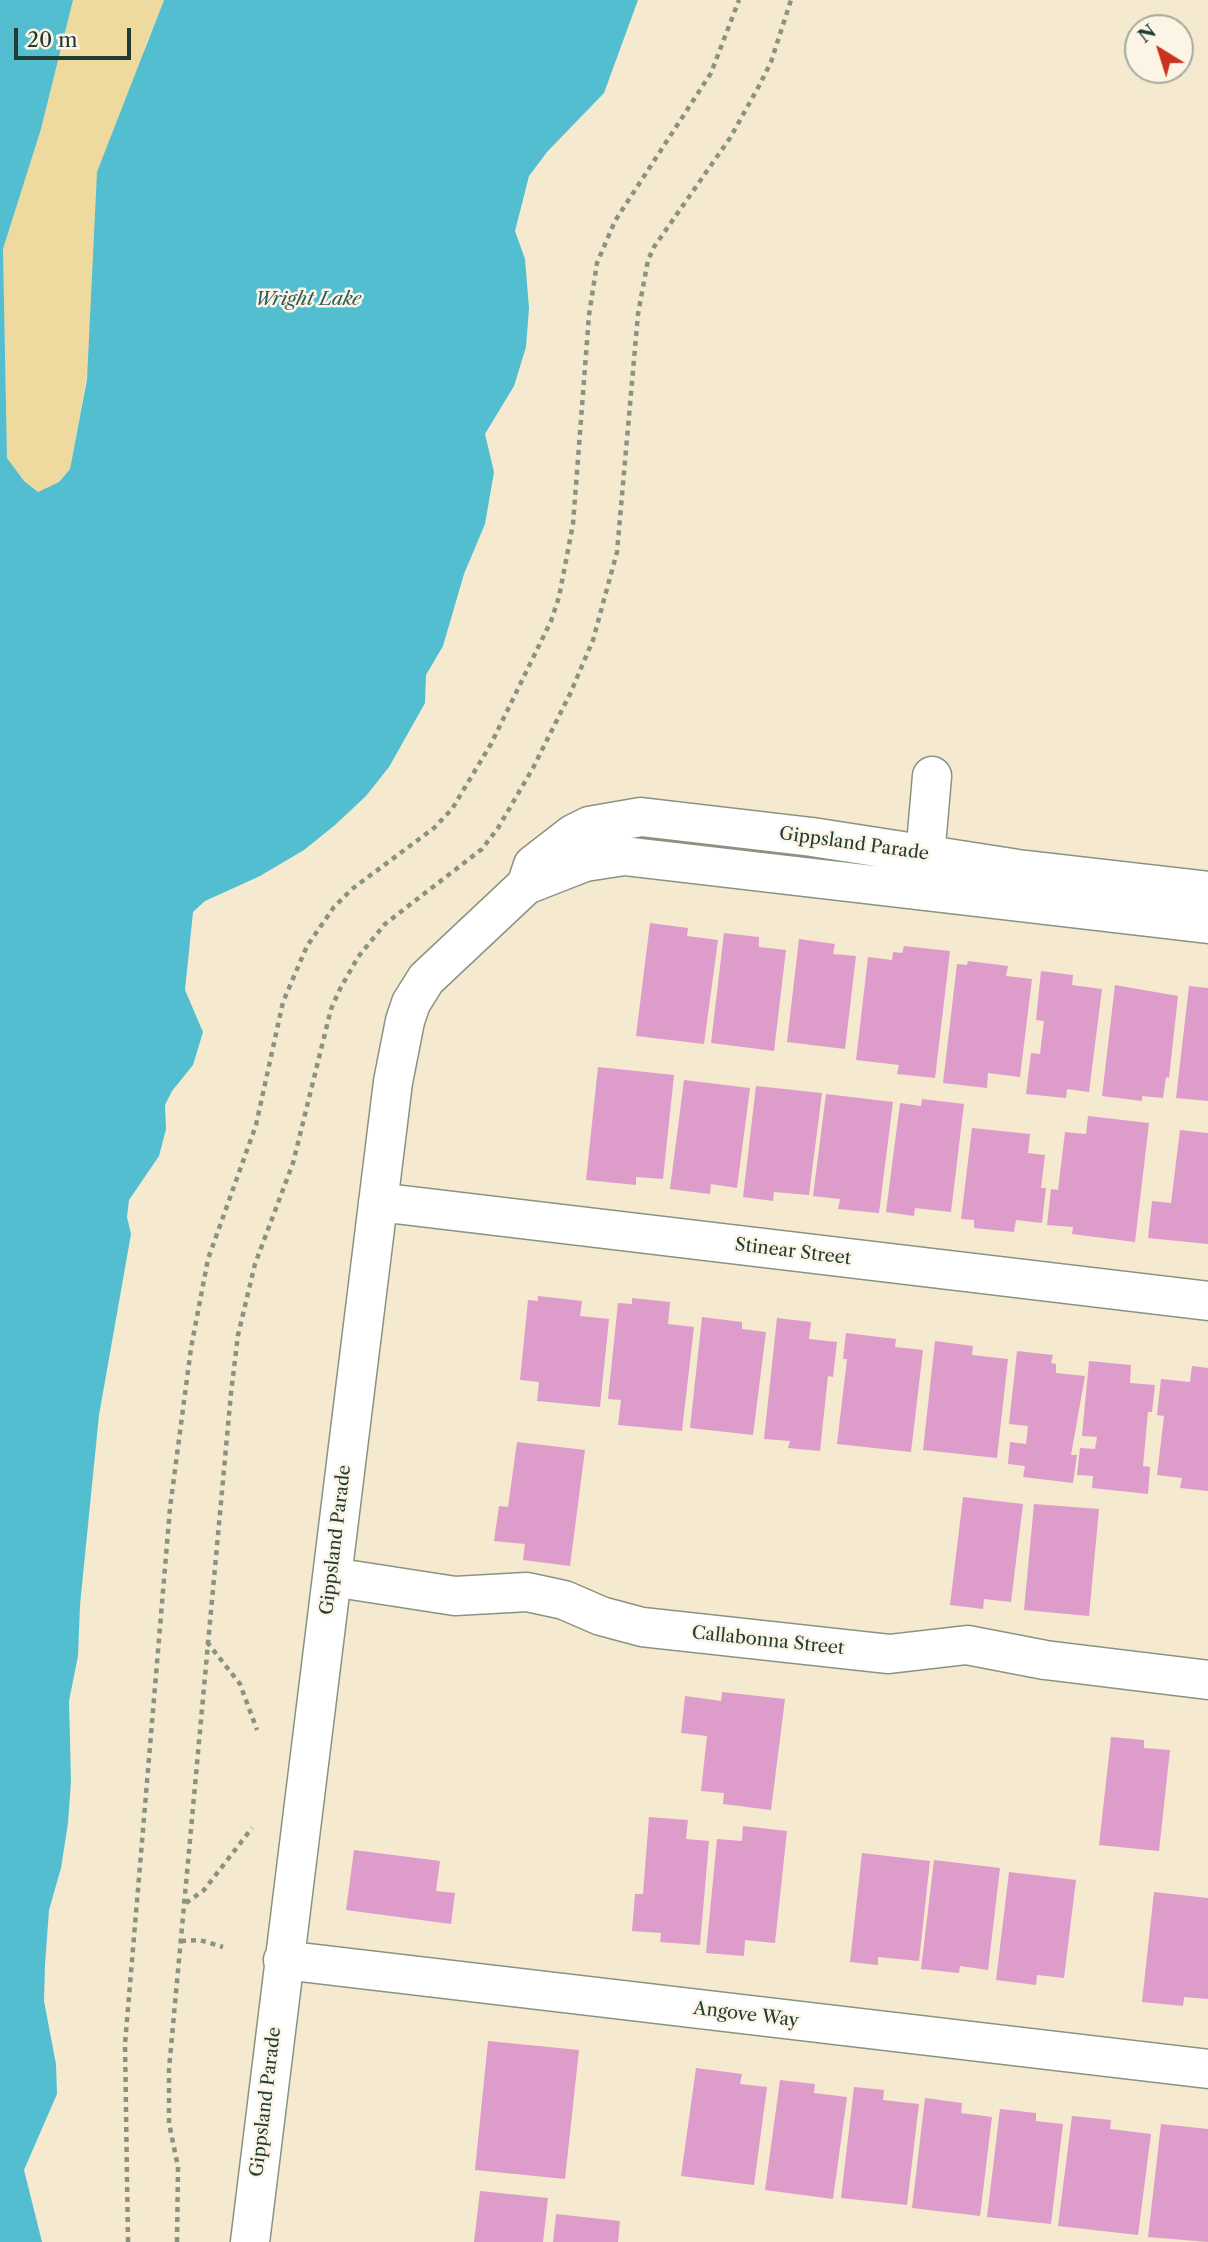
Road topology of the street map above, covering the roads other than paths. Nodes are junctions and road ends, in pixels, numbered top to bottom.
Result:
1 (932, 776) dead end
2 (924, 871) junction
3 (1208, 891) edge
4 (1208, 924) edge
5 (378, 1202) junction
6 (1208, 1301) edge
7 (332, 1577) junction
8 (1208, 1680) edge
9 (283, 1960) junction
10 (1208, 2069) edge
11 (250, 2242) edge

1 - 2 street
2 - 3 street, Gippsland Parade
2 - 4 street, Gippsland Parade
2 - 5 street, Gippsland Parade
5 - 6 street, Stinear Street
5 - 7 street, Gippsland Parade
7 - 8 street, Callabonna Street
7 - 9 street, Gippsland Parade
9 - 10 street, Angove Way
9 - 11 street, Gippsland Parade

